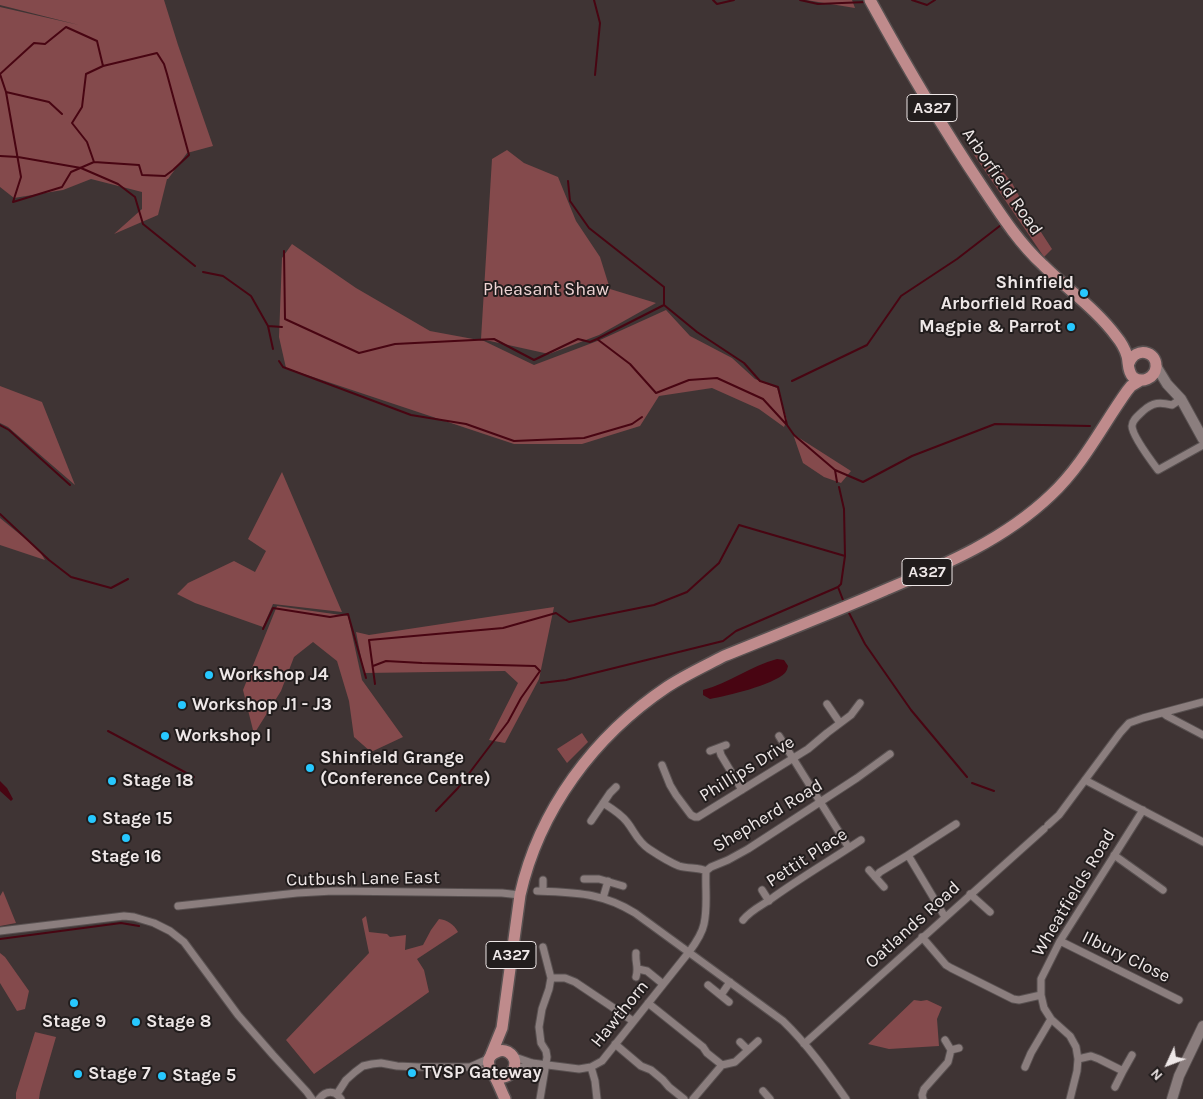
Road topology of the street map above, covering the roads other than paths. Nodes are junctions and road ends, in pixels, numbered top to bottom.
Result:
1 (871, 3) edge
2 (1118, 338) junction
3 (1139, 352) junction
4 (1156, 366) junction
5 (1129, 368) junction
6 (1145, 379) junction
7 (1167, 384) junction
8 (1127, 391) junction
9 (1181, 399) junction
10 (1203, 439) edge
11 (1203, 445) edge
12 (1203, 702) edge
13 (860, 703) dead end
14 (827, 704) dead end
15 (1164, 713) junction
16 (840, 723) junction
17 (1203, 735) edge
18 (778, 736) dead end
19 (726, 745) dead end
20 (719, 748) junction
21 (710, 751) dead end
22 (890, 754) dead end
23 (793, 758) junction
24 (662, 765) dead end
25 (1085, 780) junction
26 (616, 787) dead end
27 (742, 790) junction
28 (820, 802) junction
29 (603, 803) junction
30 (1143, 810) junction
31 (591, 821) dead end
32 (956, 824) dead end
33 (862, 840) dead end
34 (1203, 842) edge
35 (849, 848) junction
36 (908, 855) junction
37 (1114, 855) junction
38 (869, 870) dead end
39 (706, 871) junction
40 (875, 877) junction
41 (584, 879) dead end
42 (543, 880) dead end
43 (608, 881) junction
44 (623, 886) dead end
45 (884, 887) dead end
46 (762, 890) dead end
47 (1163, 890) dead end
48 (970, 894) junction
49 (520, 895) junction
50 (603, 898) junction
51 (769, 901) junction
52 (178, 906) dead end
53 (990, 912) dead end
54 (945, 917) junction
55 (744, 920) dead end
56 (0, 932) edge
57 (922, 937) junction
58 (1060, 941) junction
59 (543, 947) dead end
60 (689, 952) junction
61 (636, 953) dead end
62 (638, 969) junction
63 (636, 977) dead end
64 (551, 978) junction
65 (730, 982) junction
66 (663, 984) junction
67 (708, 985) dead end
68 (721, 995) junction
69 (1041, 995) junction
70 (1179, 1000) dead end
71 (730, 1002) dead end
72 (648, 1003) junction
73 (1051, 1019) junction
74 (633, 1021) junction
75 (1203, 1026) edge
76 (502, 1028) junction
77 (945, 1040) dead end
78 (758, 1041) dead end
79 (740, 1042) dead end
80 (615, 1044) junction
81 (804, 1044) junction
82 (748, 1050) junction
83 (511, 1054) junction
84 (1132, 1055) dead end
85 (491, 1056) junction
86 (1078, 1059) junction
87 (532, 1063) junction
88 (545, 1065) junction
89 (722, 1065) junction
90 (470, 1067) junction
91 (591, 1067) junction
92 (1025, 1068) dead end
93 (1123, 1071) junction
94 (512, 1072) junction
95 (493, 1074) junction
96 (1115, 1087) dead end
97 (763, 1091) dead end
98 (307, 1092) junction
99 (321, 1097) edge
100 (339, 1097) edge
101 (312, 1099) edge
102 (505, 1099) edge
103 (540, 1099) edge
104 (597, 1099) edge
105 (684, 1099) edge
106 (693, 1099) edge
107 (770, 1099) edge
108 (846, 1099) edge
109 (923, 1099) edge
110 (1070, 1099) edge
111 (1172, 1099) edge

1 - 2 main road, Arborfield Road / A327
2 - 3 main road, Arborfield Road / A327
2 - 5 main road, Arborfield Road / A327
3 - 4 main road, A327
3 - 5 main road
4 - 6 main road, A327
4 - 7 main road
5 - 6 main road
5 - 8 main road, A327
6 - 7 main road
6 - 8 main road, A327
7 - 9 main road
8 - 49 main road, A327
9 - 10 main road
9 - 11 street
12 - 15 street, Oatlands Road
13 - 16 street, Phillips Drive
14 - 16 street
15 - 17 street
15 - 25 street, Oatlands Road
16 - 23 street, Phillips Drive
18 - 23 street
19 - 20 street
20 - 21 street
20 - 27 street
22 - 28 street, Shepherd Road
23 - 27 street, Phillips Drive
23 - 28 street
24 - 27 street, Phillips Drive
25 - 30 street
25 - 48 street, Oatlands Road
26 - 29 street
28 - 35 street
28 - 39 street, Shepherd Road
29 - 31 street
29 - 39 street
30 - 34 street
30 - 37 street, Wheatfields Road
32 - 36 street
33 - 35 street, Pettit Place
35 - 51 street, Pettit Place
36 - 40 street
36 - 54 street
37 - 47 street
37 - 58 street, Wheatfields Road
38 - 40 street
39 - 60 street, Shepherd Road
40 - 45 street
41 - 43 street
42 - 50 street
43 - 44 street
43 - 50 street
46 - 51 street, Pettit Place
48 - 53 street
48 - 54 street, Oatlands Road
49 - 52 street, Cutbush Lane East
49 - 76 main road, A327
50 - 60 street
51 - 55 street, Pettit Place
54 - 57 street, Oatlands Road
56 - 98 street
57 - 69 street
57 - 81 street, Oatlands Road
58 - 69 street, Wheatfields Road
58 - 70 street, Ilbury Close
59 - 64 street
60 - 65 street
60 - 66 street, Hawthorn
61 - 62 street
62 - 63 street
62 - 66 street
64 - 74 street
64 - 88 street
65 - 68 street
65 - 81 street
66 - 72 street, Hawthorn
67 - 68 street
68 - 71 street
69 - 73 street
72 - 74 street, Hawthorn
72 - 89 street
73 - 86 street
73 - 92 street
74 - 80 street, Hawthorn
75 - 111 main road
76 - 83 main road, A327
76 - 85 main road, A327
77 - 109 street
78 - 82 street
79 - 82 street
80 - 91 street, Hawthorn
80 - 105 street
81 - 108 street
82 - 89 street
83 - 85 main road
83 - 87 street, Hawthorn
83 - 94 main road
84 - 93 street
85 - 90 street
85 - 95 main road
86 - 93 street
86 - 110 street
87 - 88 street, Hawthorn
87 - 94 street
88 - 91 street, Hawthorn
88 - 103 street
89 - 106 street
90 - 95 street
90 - 100 street
91 - 104 street
93 - 96 street
94 - 95 main road
94 - 102 main road
95 - 102 main road
97 - 107 street
98 - 99 street
98 - 101 street
99 - 100 street

